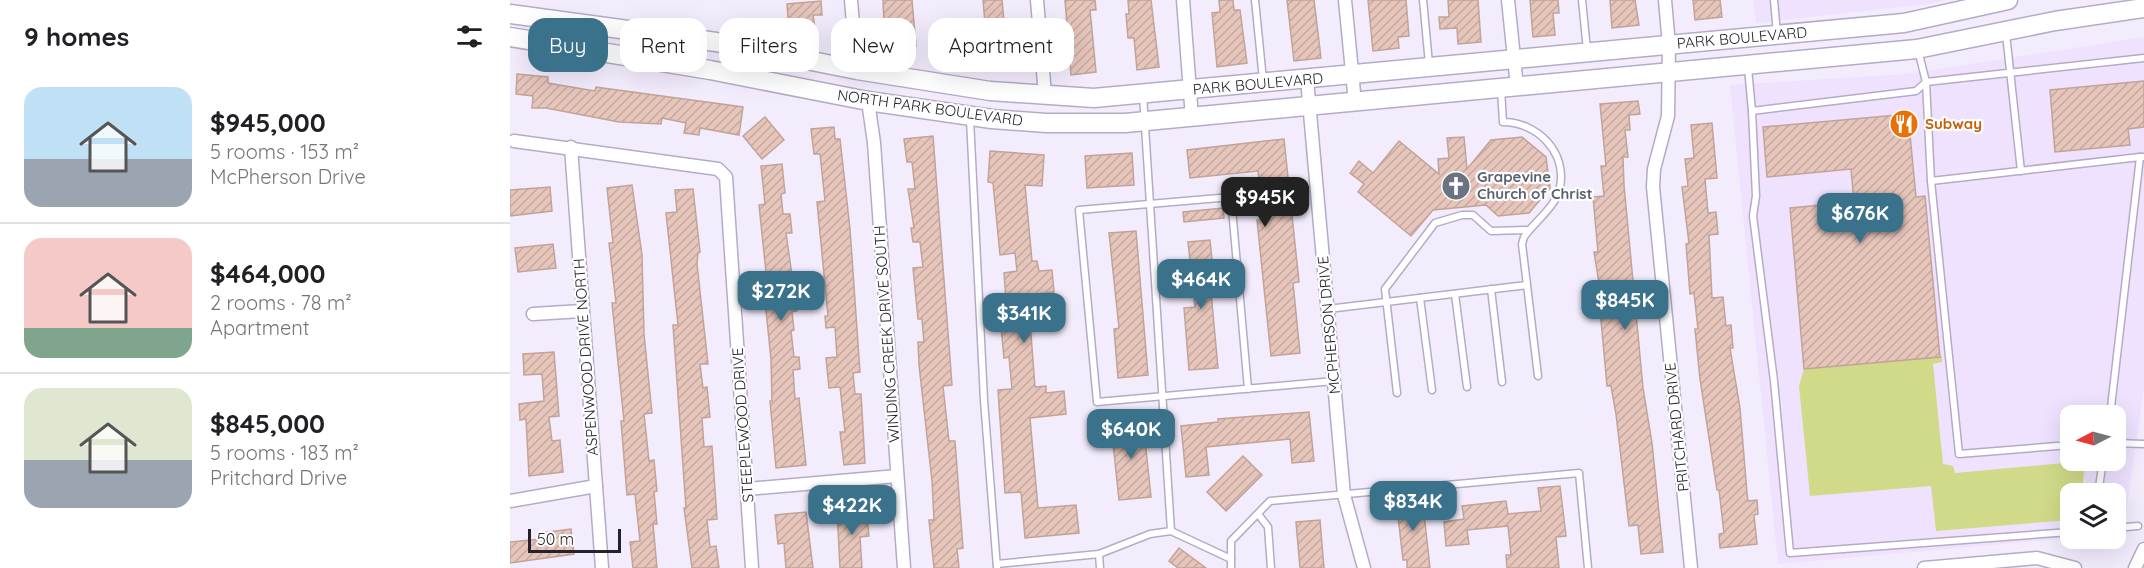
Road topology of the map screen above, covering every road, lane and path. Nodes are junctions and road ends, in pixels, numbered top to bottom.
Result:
1 (852, 0) edge
2 (1037, 0) edge
3 (1183, 0) edge
4 (1255, 0) edge
5 (1345, 0) edge
6 (1423, 0) edge
7 (1508, 0) edge
8 (1582, 0) edge
9 (1665, 0) edge
10 (1774, 0) edge
11 (2008, 0) edge
12 (1985, 2) edge
13 (2144, 8) edge
14 (510, 14) edge
15 (853, 18) edge
16 (1911, 21) junction
17 (2006, 31) junction
18 (1777, 35) junction
19 (510, 37) edge
20 (1669, 45) junction
21 (1917, 49) junction
22 (1587, 53) junction
23 (2144, 58) edge
24 (1515, 60) junction
25 (831, 65) edge
26 (1748, 66) junction
27 (1429, 68) junction
28 (858, 72) edge
29 (870, 72) edge
30 (2010, 72) junction
31 (1667, 73) junction
32 (1352, 75) junction
33 (1307, 79) junction
34 (1926, 82) junction
35 (1264, 83) junction
36 (1509, 88) junction
37 (1190, 90) junction
38 (1045, 95) junction
39 (1143, 95) junction
40 (868, 101) junction
41 (1354, 103) junction
42 (1310, 107) junction
43 (1752, 111) junction
44 (969, 116) junction
45 (1192, 118) junction
46 (1145, 122) junction
47 (514, 141) dead end
48 (571, 147) junction
49 (2142, 157) edge
50 (2021, 171) junction
51 (1931, 181) junction
52 (1150, 204) junction
53 (1529, 230) junction
54 (1527, 285) junction
55 (1491, 289) junction
56 (1455, 294) junction
57 (1420, 298) junction
58 (1386, 302) junction
59 (1328, 309) junction
60 (582, 311) junction
61 (533, 314) dead end
62 (1538, 376) dead end
63 (1334, 381) junction
64 (1502, 382) dead end
65 (1467, 387) dead end
66 (1248, 389) junction
67 (1432, 390) dead end
68 (1397, 393) dead end
69 (1162, 397) junction
70 (2111, 405) edge
71 (2126, 443) edge
72 (2144, 444) edge
73 (2060, 446) edge
74 (897, 476) junction
75 (596, 486) junction
76 (747, 489) junction
77 (1344, 495) junction
78 (510, 501) edge
79 (1258, 514) junction
80 (2138, 526) dead end
81 (2126, 527) edge
82 (1171, 531) junction
83 (2060, 533) edge
84 (2144, 549) edge
85 (1099, 554) junction
86 (1230, 559) junction
87 (997, 566) edge
88 (602, 568) edge
89 (752, 568) edge
90 (904, 568) edge
91 (1100, 568) edge
92 (1231, 568) edge
93 (1271, 568) edge
94 (1364, 568) edge
95 (1588, 568) edge
96 (1691, 568) edge
97 (1924, 568) edge
98 (2075, 568) edge
99 (2135, 568) edge

1 - 15 street
2 - 38 street
3 - 37 street
4 - 35 lane
5 - 32 street
6 - 27 lane
7 - 24 street
8 - 22 lane
9 - 20 street, PRITCHARD DRIVE
10 - 18 lane
11 - 12 main road, PARK BOULEVARD
12 - 16 main road, PARK BOULEVARD
13 - 17 main road, PARK BOULEVARD
14 - 25 main road, PARK BOULEVARD
16 - 18 main road, PARK BOULEVARD
16 - 21 main road
17 - 21 main road, PARK BOULEVARD
17 - 30 lane
18 - 20 main road, PARK BOULEVARD
19 - 40 main road, NORTH PARK BOULEVARD
20 - 22 main road, PARK BOULEVARD
20 - 31 street, PRITCHARD DRIVE
21 - 26 main road, PARK BOULEVARD
21 - 34 lane
22 - 24 main road, PARK BOULEVARD
23 - 30 lane
24 - 27 main road, PARK BOULEVARD
24 - 36 street
26 - 31 main road, PARK BOULEVARD
26 - 43 lane
27 - 32 main road, PARK BOULEVARD
28 - 40 main road
29 - 38 main road, PARK BOULEVARD
30 - 34 lane
30 - 50 lane
31 - 36 main road, PARK BOULEVARD
31 - 96 street, PRITCHARD DRIVE
32 - 33 main road, PARK BOULEVARD
32 - 41 street
33 - 35 main road, PARK BOULEVARD
33 - 42 street, MCPHERSON DRIVE
34 - 43 lane
34 - 51 lane
35 - 37 main road, PARK BOULEVARD
36 - 41 main road, PARK BOULEVARD
36 - 53 lane
37 - 39 main road, PARK BOULEVARD
37 - 45 street
38 - 39 main road, PARK BOULEVARD
39 - 46 lane
40 - 44 main road, NORTH PARK BOULEVARD
40 - 74 street, WINDING CREEK DRIVE SOUTH
41 - 42 main road, NORTH PARK BOULEVARD
42 - 45 main road, NORTH PARK BOULEVARD
42 - 59 street, MCPHERSON DRIVE
43 - 83 lane
44 - 46 main road, NORTH PARK BOULEVARD
44 - 87 lane
45 - 46 main road, NORTH PARK BOULEVARD
46 - 52 lane
47 - 48 street, STEEPLEWOOD DRIVE
48 - 60 street, ASPENWOOD DRIVE NORTH
48 - 76 street, STEEPLEWOOD DRIVE
49 - 50 lane
49 - 70 lane
50 - 51 lane
51 - 73 lane
52 - 66 lane
52 - 69 lane
52 - 69 lane
53 - 54 lane
53 - 58 lane
54 - 55 lane
54 - 62 lane
55 - 56 lane
55 - 64 lane
56 - 57 lane
56 - 65 lane
57 - 58 lane
57 - 67 lane
58 - 59 lane
58 - 68 lane
59 - 63 street, MCPHERSON DRIVE
60 - 61 street
60 - 75 street, ASPENWOOD DRIVE NORTH
63 - 66 lane
63 - 77 street, MCPHERSON DRIVE
66 - 69 lane
69 - 82 lane
71 - 72 lane
74 - 76 street
74 - 90 street, WINDING CREEK DRIVE SOUTH
75 - 78 street
75 - 88 street, ASPENWOOD DRIVE NORTH
76 - 89 street, STEEPLEWOOD DRIVE
77 - 79 lane
77 - 94 street, MCPHERSON DRIVE
77 - 95 lane
79 - 86 lane
79 - 93 lane
80 - 81 lane
82 - 85 lane
82 - 86 lane
84 - 99 street
85 - 87 lane
85 - 91 lane
86 - 92 lane
97 - 98 street

